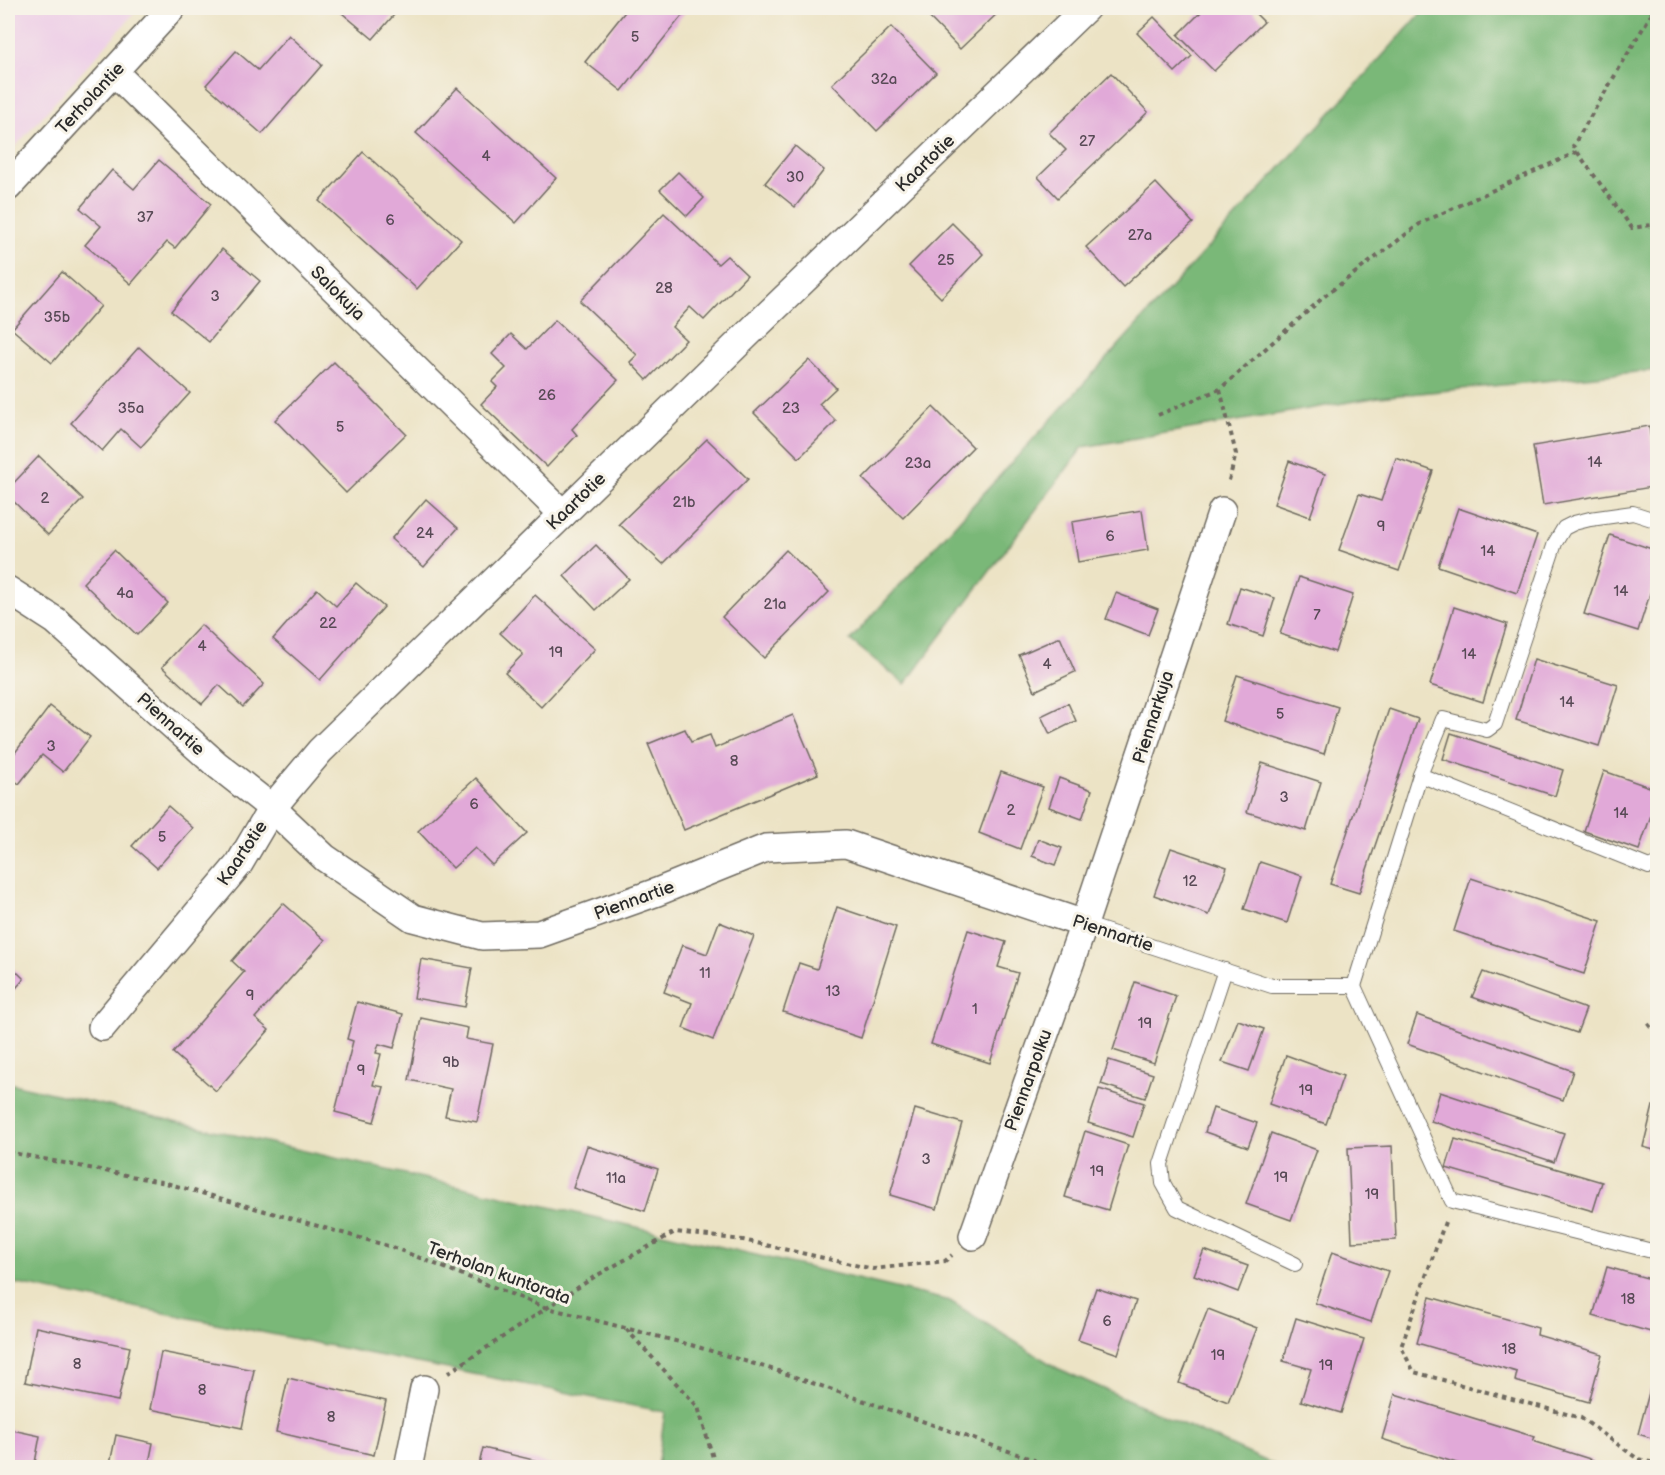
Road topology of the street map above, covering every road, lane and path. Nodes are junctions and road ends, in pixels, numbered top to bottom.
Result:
1 (172, 8) edge
2 (1086, 8) edge
3 (1652, 10) edge
4 (1658, 21) edge
5 (114, 72) junction
6 (1577, 152) junction
7 (8, 187) edge
8 (1658, 224) edge
9 (1220, 389) junction
10 (1158, 415) dead end
11 (1222, 511) joint
12 (563, 514) junction
13 (1658, 521) edge
14 (8, 590) edge
15 (1420, 775) junction
16 (272, 808) junction
17 (1658, 863) edge
18 (1084, 924) junction
19 (1225, 970) junction
20 (1354, 986) junction
21 (1648, 1024) dead end
22 (102, 1027) dead end
23 (1658, 1036) edge
24 (8, 1152) edge
25 (1452, 1201) junction
26 (973, 1236) joint
27 (1656, 1252) dead end
28 (1295, 1264) dead end
29 (548, 1308) junction
30 (626, 1328) junction
31 (424, 1389) joint
32 (1658, 1464) edge
33 (408, 1467) edge
34 (716, 1467) edge
35 (1040, 1467) edge

1 - 5 street, Terholantie
2 - 12 street, Kaartotie
3 - 4 path
3 - 6 path
5 - 7 street, Terholantie
5 - 12 street, Salokuja
6 - 8 path
6 - 9 path
9 - 10 path
9 - 11 path
11 - 18 street, Piennarkuja
12 - 16 street, Kaartotie
13 - 15 lane
14 - 16 street, Piennartie
15 - 17 lane
15 - 20 lane
16 - 18 street, Piennartie
16 - 22 street, Kaartotie
18 - 19 lane, Piennartie
18 - 26 street, Piennarpolku
19 - 20 lane, Piennartie
19 - 28 lane
20 - 25 lane
21 - 23 path
24 - 29 path, Terholan kuntorata
25 - 27 lane
25 - 32 path
26 - 29 path
29 - 30 path, Terholan kuntorata
29 - 31 path
30 - 34 path
30 - 35 path, Terholan kuntorata
31 - 33 street

